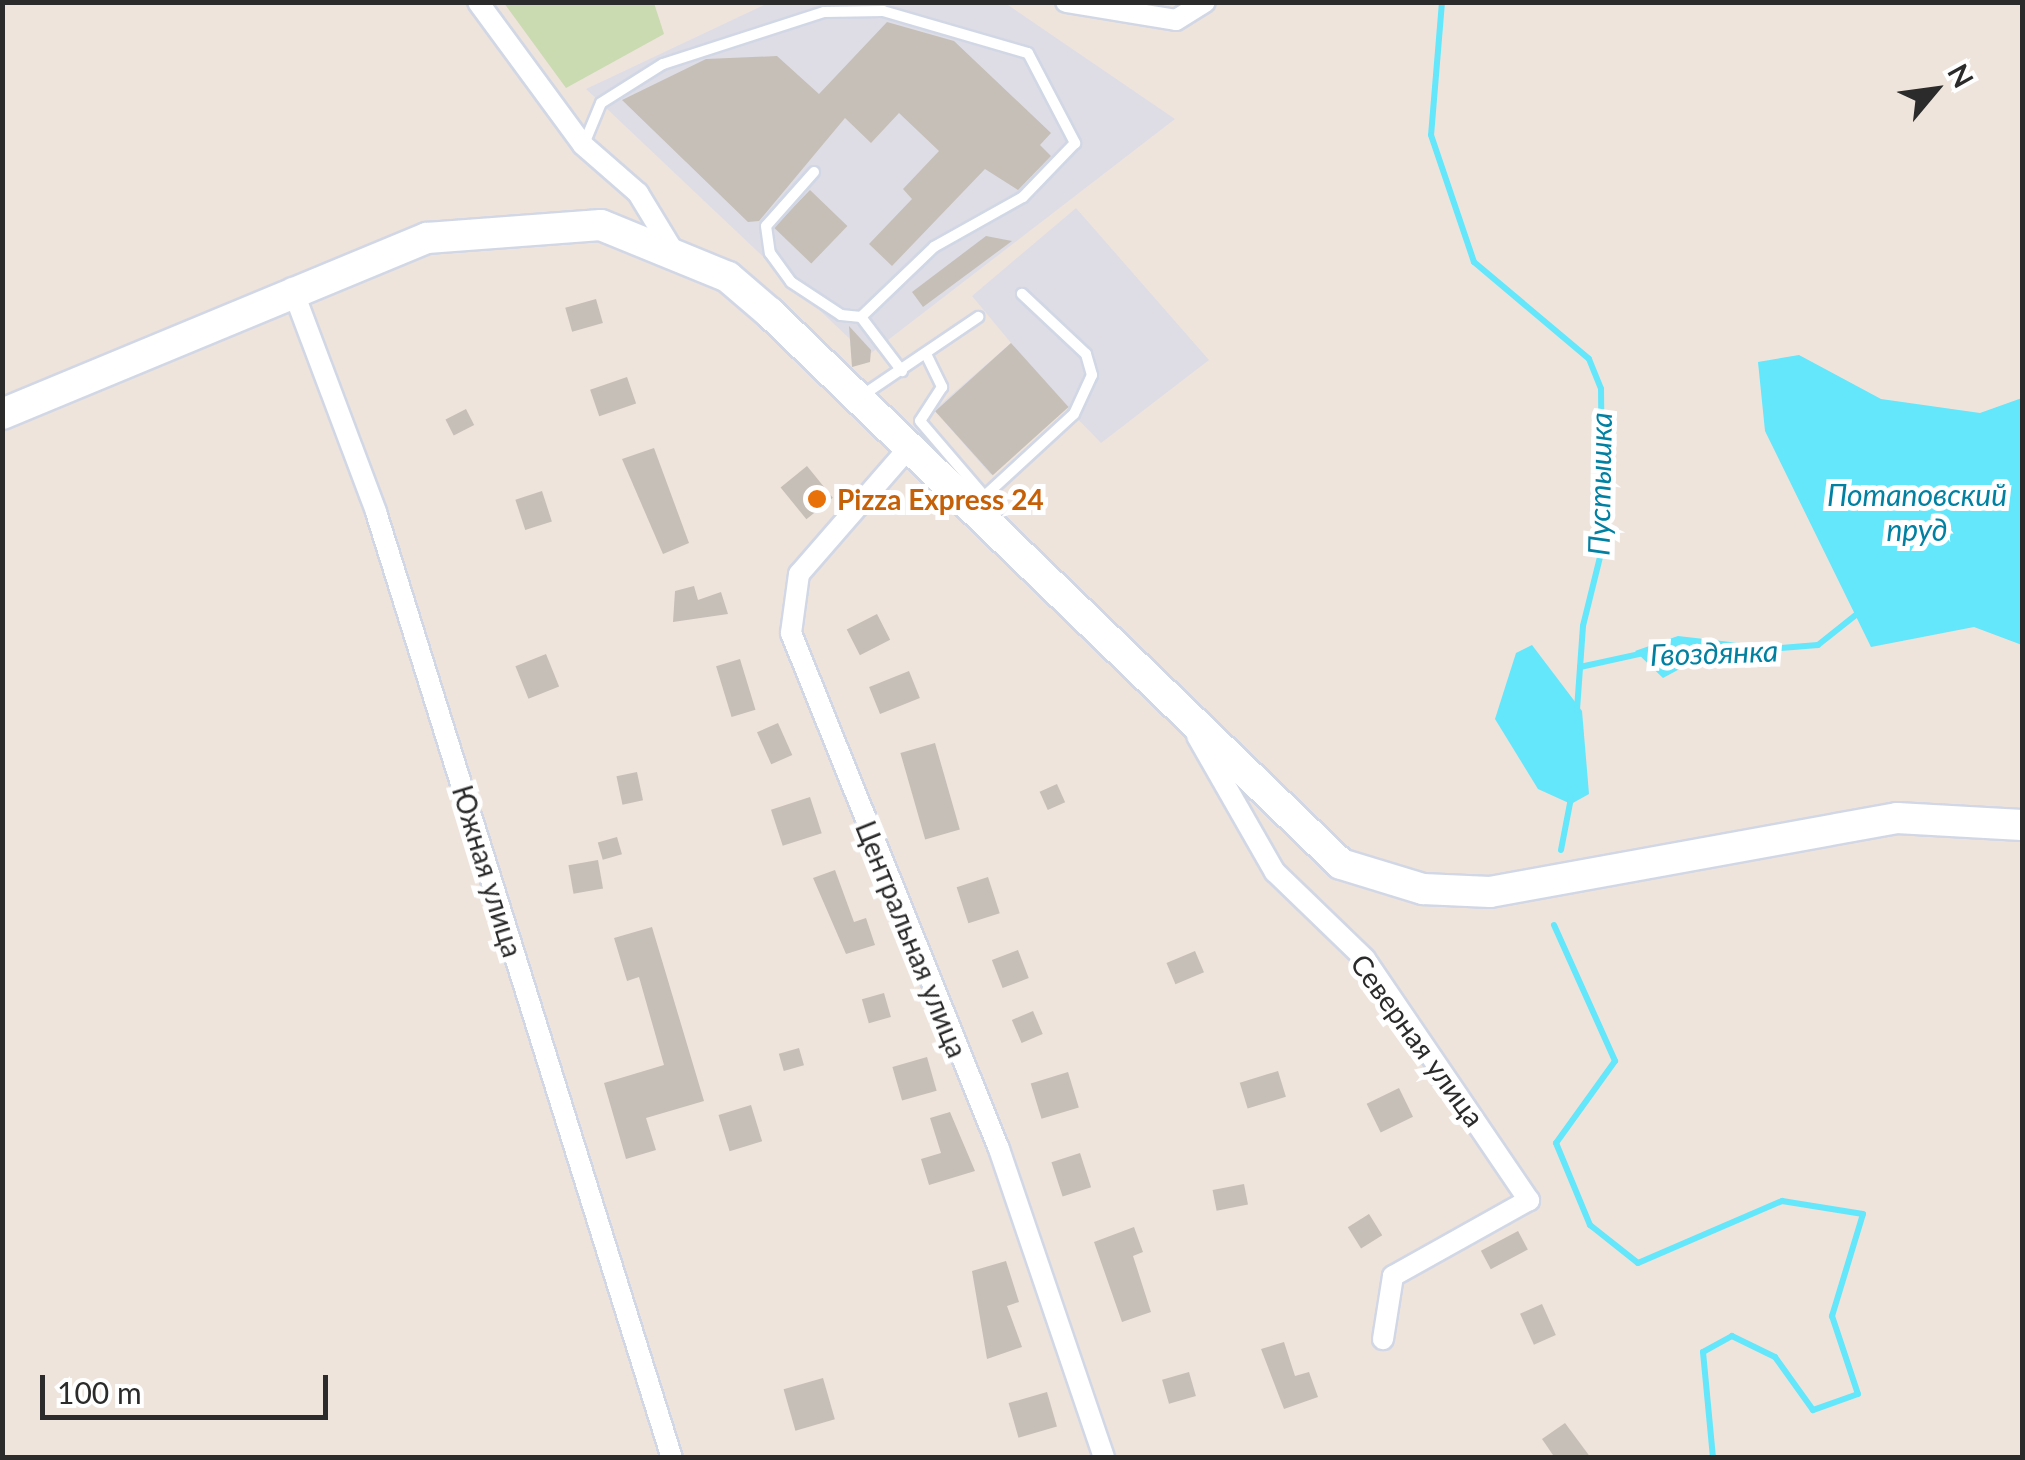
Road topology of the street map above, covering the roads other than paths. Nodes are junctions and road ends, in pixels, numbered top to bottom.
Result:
1 (478, 2) edge
2 (1066, 2) edge
3 (1205, 2) edge
4 (584, 144) junction
5 (814, 172) dead end
6 (672, 250) junction
7 (292, 288) junction
8 (1022, 294) dead end
9 (978, 316) dead end
10 (861, 317) junction
11 (926, 354) junction
12 (902, 371) junction
13 (854, 400) junction
14 (2, 414) edge
15 (906, 451) junction
16 (978, 503) junction
17 (1178, 704) junction
18 (2022, 825) edge
19 (1382, 1339) dead end
20 (672, 1458) edge
21 (1104, 1458) edge

1 - 4 street
2 - 3 street
4 - 6 street
4 - 10 lane
5 - 10 lane
6 - 7 main road
6 - 13 main road
7 - 14 main road
7 - 20 street, Южная улица
8 - 16 lane
9 - 11 lane
10 - 12 lane
11 - 12 lane
11 - 16 lane
12 - 13 lane
13 - 15 main road
15 - 16 main road
15 - 21 street, Центральная улица
16 - 17 main road
17 - 18 main road
17 - 19 street, Северная улица

